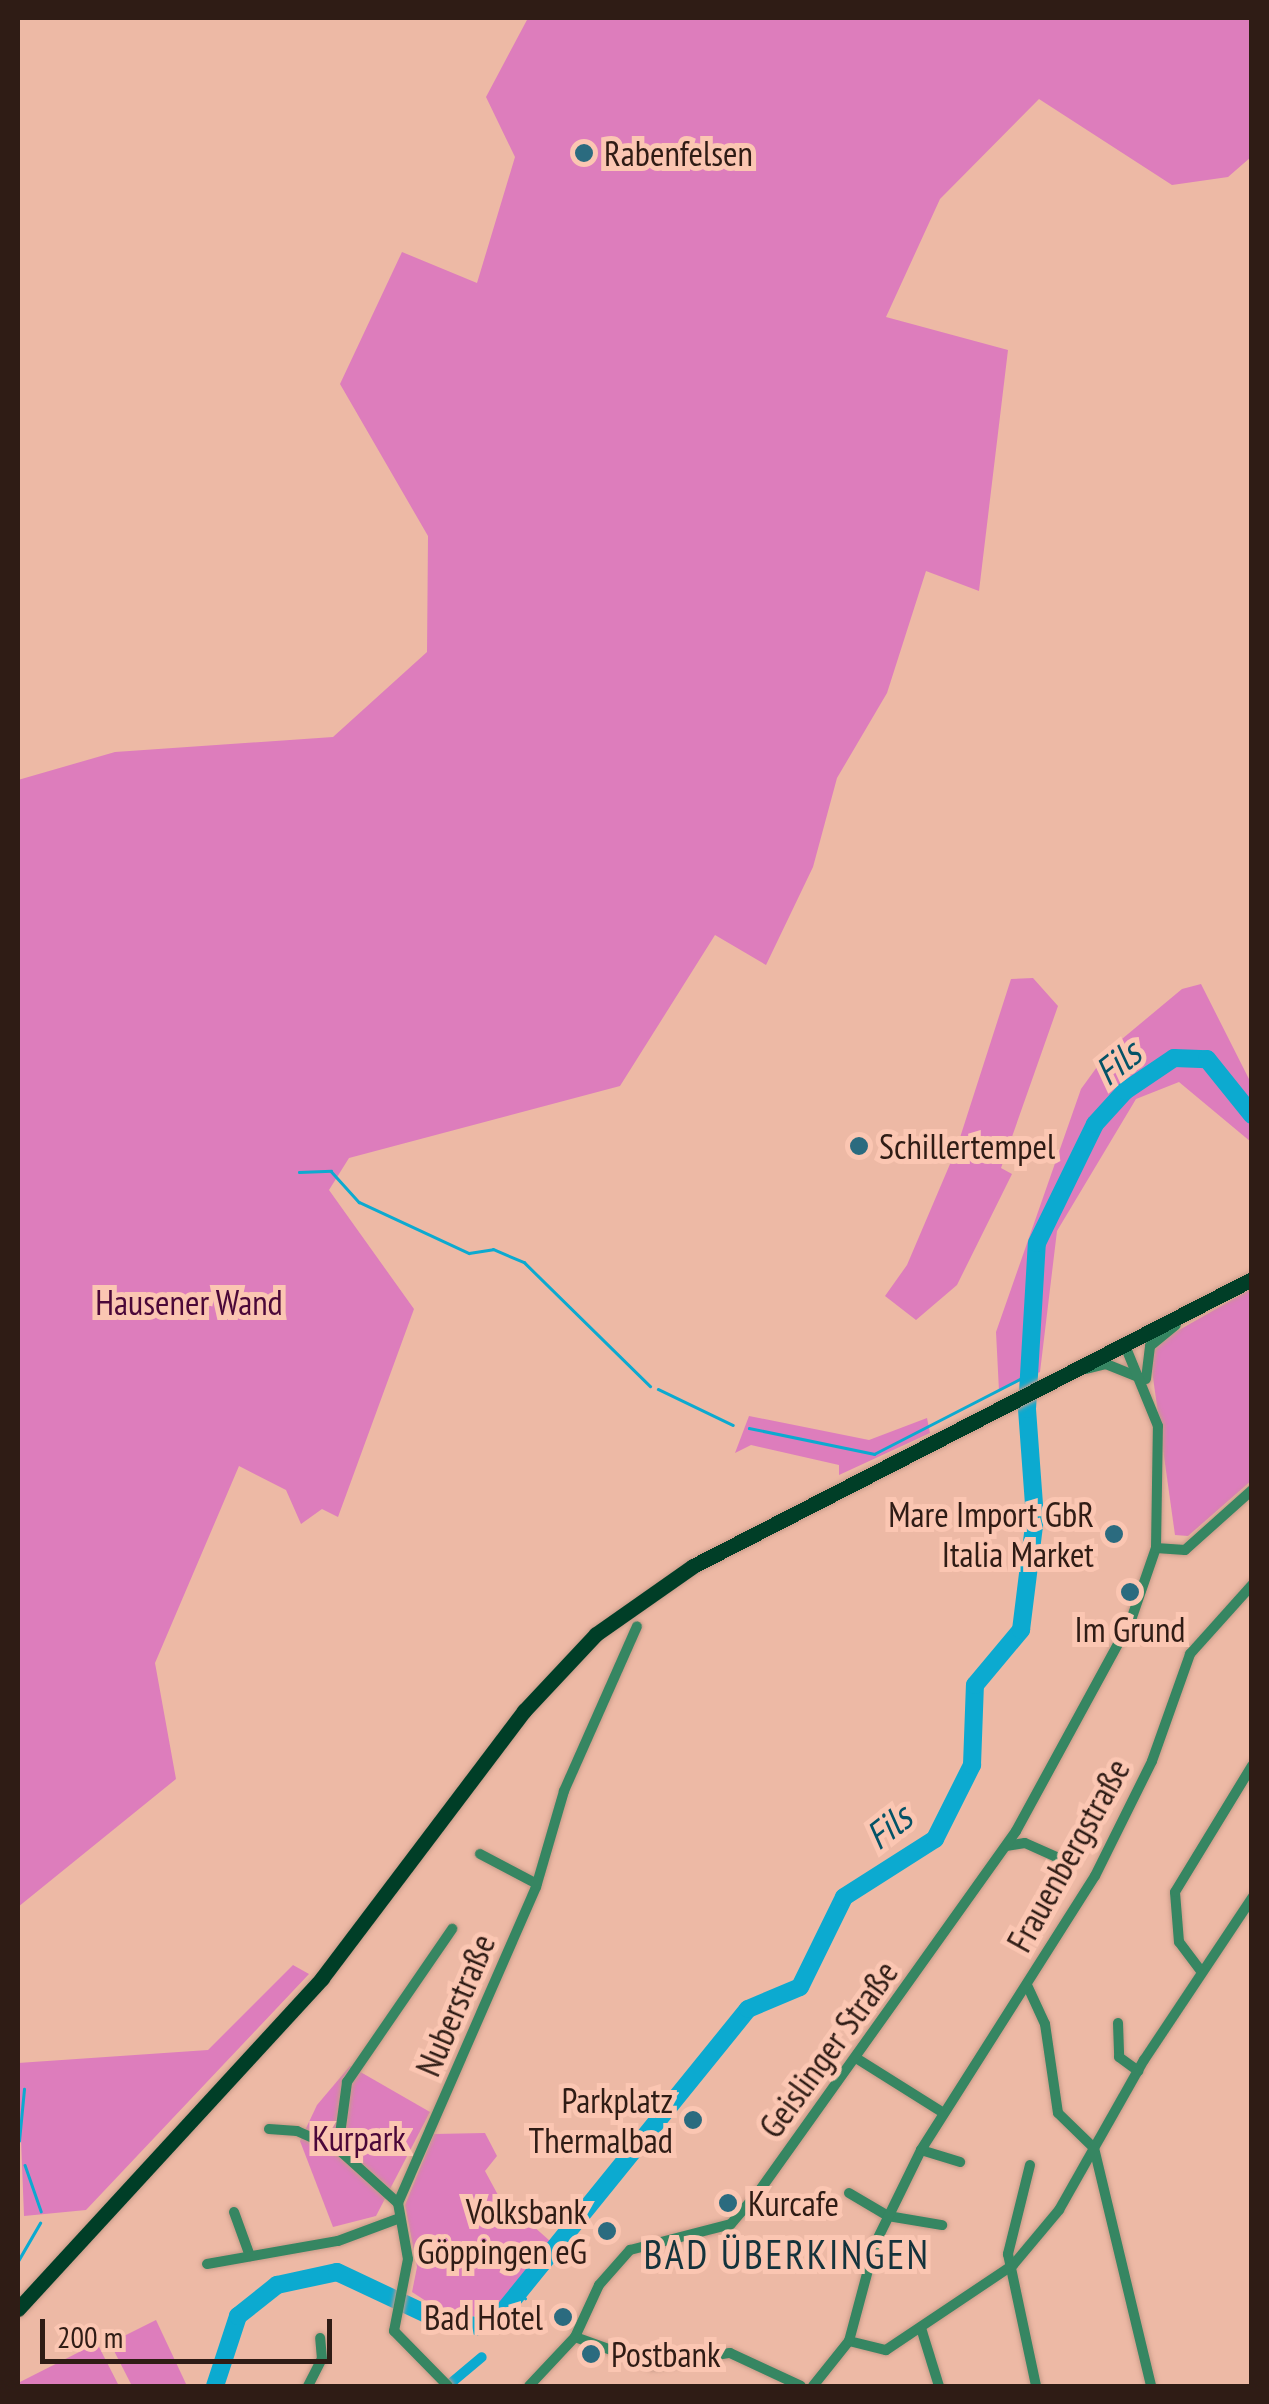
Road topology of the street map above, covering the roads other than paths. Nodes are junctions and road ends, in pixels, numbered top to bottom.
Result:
1 (1252, 1280) edge
2 (1215, 1298) junction
3 (1124, 1343) junction
4 (1070, 1370) junction
5 (1142, 1378) junction
6 (1148, 1390) junction
7 (1252, 1490) edge
8 (1156, 1548) junction
9 (1252, 1585) edge
10 (637, 1626) dead end
11 (1252, 1766) edge
12 (1006, 1846) junction
13 (480, 1854) dead end
14 (1061, 1859) dead end
15 (537, 1884) junction
16 (1252, 1898) edge
17 (452, 1929) dead end
18 (1201, 1971) junction
19 (1027, 1985) junction
20 (1118, 2023) dead end
21 (856, 2058) junction
22 (1138, 2071) junction
23 (942, 2112) junction
24 (268, 2128) dead end
25 (1094, 2148) junction
26 (338, 2149) junction
27 (921, 2150) junction
28 (960, 2162) dead end
29 (1030, 2164) dead end
30 (849, 2193) dead end
31 (398, 2203) junction
32 (234, 2212) dead end
33 (888, 2216) junction
34 (400, 2218) junction
35 (942, 2224) dead end
36 (250, 2256) junction
37 (206, 2264) dead end
38 (1013, 2265) junction
39 (21, 2306) edge
40 (921, 2328) junction
41 (320, 2338) dead end
42 (575, 2338) junction
43 (849, 2341) junction
44 (308, 2386) edge
45 (448, 2386) edge
46 (528, 2386) edge
47 (802, 2386) edge
48 (812, 2386) edge
49 (939, 2386) edge
50 (1036, 2386) edge
51 (1151, 2386) edge

1 - 2 main road
2 - 3 main road
2 - 6 street, Geislinger Straße
3 - 4 main road
3 - 5 street, Geislinger Straße
4 - 5 street
4 - 39 main road
5 - 6 street, Geislinger Straße
6 - 8 street, Geislinger Straße
7 - 8 street
8 - 12 street, Geislinger Straße
9 - 19 street, Frauenbergstraße
10 - 15 street, Nuberstraße
11 - 18 street
12 - 14 street
12 - 21 street, Geislinger Straße
13 - 15 street
15 - 31 street, Nuberstraße
16 - 18 street
17 - 26 street
18 - 22 street
19 - 23 street, Frauenbergstraße
19 - 25 street
20 - 22 street
21 - 23 street
21 - 42 street, Geislinger Straße
22 - 25 street
23 - 27 street, Frauenbergstraße
24 - 26 street
25 - 38 street
25 - 51 street
26 - 31 street
27 - 28 street
27 - 33 street, Frauenbergstraße
29 - 38 street
30 - 33 street
31 - 34 street
32 - 36 street
33 - 35 street
33 - 43 street, Frauenbergstraße
34 - 36 street
34 - 45 street
36 - 37 street
38 - 40 street
38 - 50 street
40 - 43 street
40 - 49 street
41 - 44 street
42 - 46 street, Geislinger Straße
42 - 47 street
43 - 48 street, Frauenbergstraße

